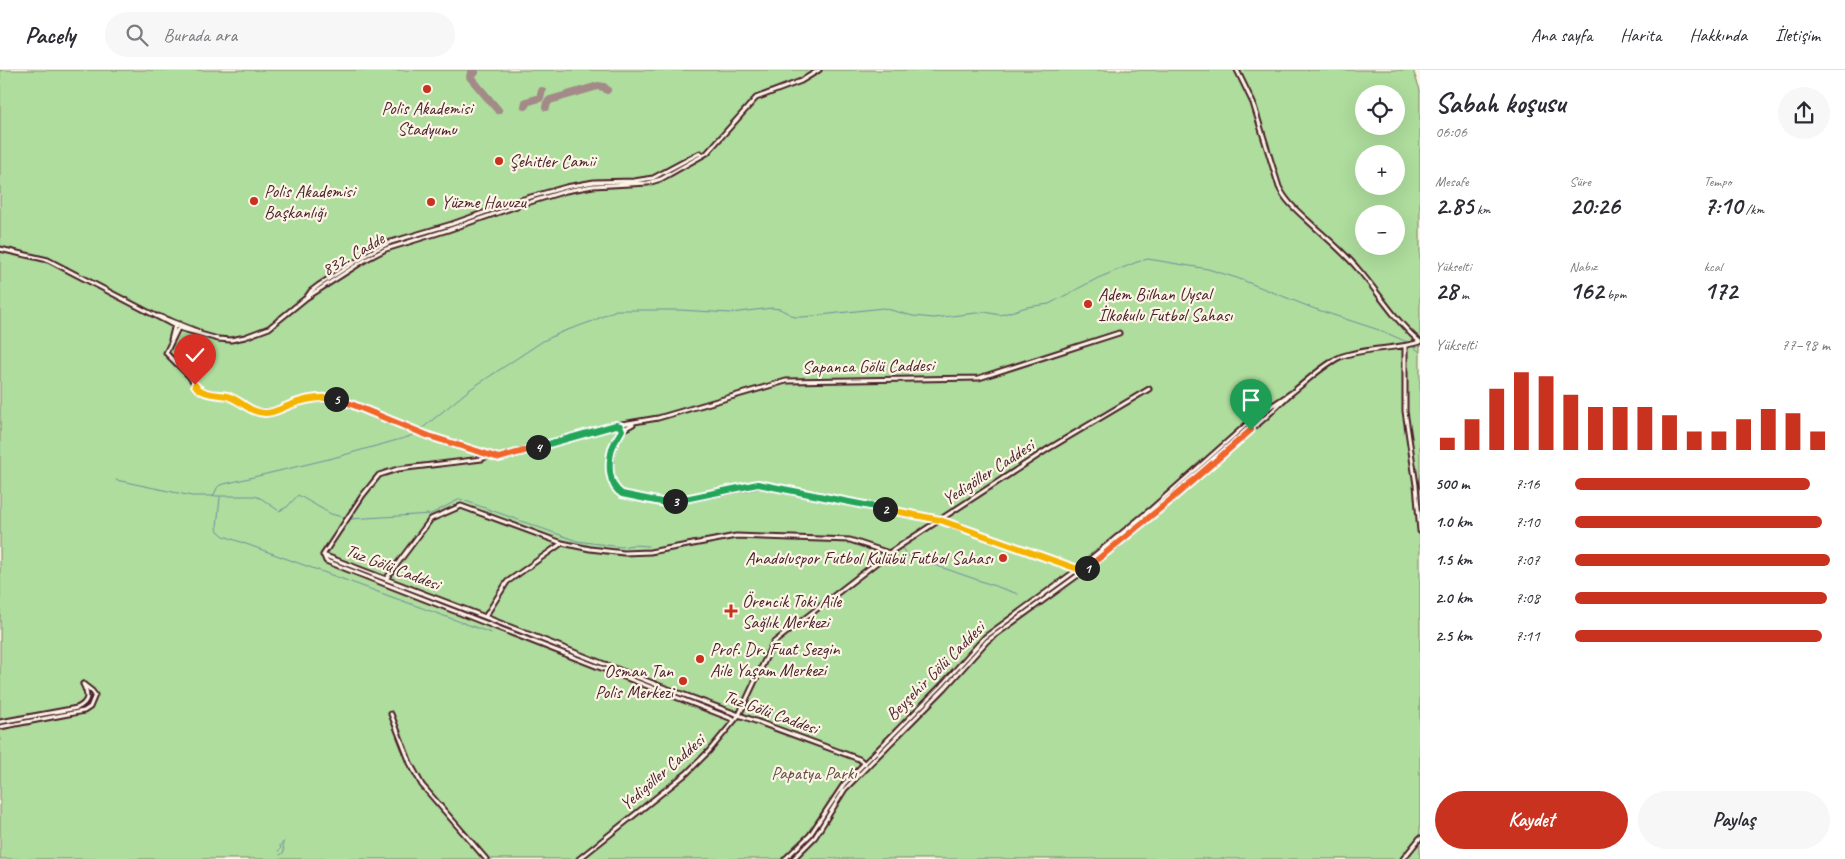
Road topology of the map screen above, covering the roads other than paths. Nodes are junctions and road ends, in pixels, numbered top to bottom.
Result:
1 (819, 70) edge
2 (1237, 70) edge
3 (701, 154) dead end
4 (686, 164) junction
5 (0, 249) edge
6 (177, 325) junction
7 (1119, 333) dead end
8 (1420, 342) edge
9 (1405, 346) junction
10 (1150, 389) dead end
11 (1290, 394) junction
12 (635, 422) junction
13 (616, 425) junction
14 (622, 430) junction
15 (489, 455) junction
16 (940, 520) junction
17 (1420, 531) edge
18 (562, 542) junction
19 (889, 553) junction
20 (324, 555) junction
21 (1080, 571) junction
22 (386, 579) junction
23 (485, 616) junction
24 (482, 621) junction
25 (391, 714) dead end
26 (739, 715) junction
27 (735, 720) junction
28 (0, 722) edge
29 (0, 727) edge
30 (866, 764) junction
31 (825, 811) junction
32 (830, 813) junction
33 (822, 816) junction
34 (826, 819) junction
35 (1420, 838) edge
36 (486, 859) edge
37 (579, 859) edge
38 (785, 859) edge
39 (793, 859) edge
40 (1404, 859) edge

1 - 4 street, 832. Cadde
2 - 8 street
3 - 4 street, 832. Cadde
4 - 6 street, 832. Cadde
5 - 6 street, 832. Cadde
6 - 15 street
7 - 12 street, Sapanca Gölü Caddesi
8 - 9 street
9 - 11 street
9 - 17 street
10 - 16 street, Yedigöller Caddesi
11 - 21 street
11 - 21 street, Beyşehir Gölü Caddesi
12 - 13 street, Sapanca Gölü Caddesi
12 - 14 street
13 - 14 street
13 - 15 street, Sapanca Gölü Caddesi
14 - 16 street
15 - 20 street, Sapanca Gölü Caddesi
16 - 19 street, Yedigöller Caddesi
16 - 21 street
18 - 19 street
18 - 22 street
18 - 23 street
19 - 26 street, Yedigöller Caddesi
20 - 22 street, Tuz Gölü Caddesi
20 - 24 street, Tuz Gölü Caddesi
21 - 30 street, Beyşehir Gölü Caddesi
22 - 23 street, Tuz Gölü Caddesi
23 - 24 street
23 - 26 street, Tuz Gölü Caddesi
24 - 27 street, Tuz Gölü Caddesi
25 - 36 street
26 - 27 street, Yedigöller Caddesi
26 - 30 street, Tuz Gölü Caddesi
27 - 37 street, Yedigöller Caddesi
28 - 29 street
30 - 31 street, Beyşehir Gölü Caddesi
30 - 32 street
31 - 32 street
31 - 33 street, Beyşehir Gölü Caddesi
32 - 34 street
33 - 34 street
33 - 38 street, Beyşehir Gölü Caddesi
34 - 39 street
35 - 40 street

